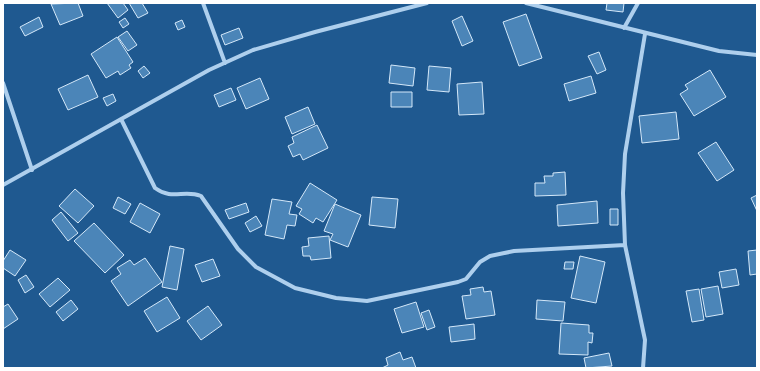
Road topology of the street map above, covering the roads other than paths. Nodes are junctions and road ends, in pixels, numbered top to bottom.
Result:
1 (203, 3) edge
2 (427, 3) edge
3 (526, 3) edge
4 (638, 3) edge
5 (624, 28) junction
6 (645, 34) junction
7 (757, 54) edge
8 (225, 63) junction
9 (3, 84) edge
10 (121, 119) junction
11 (32, 170) junction
12 (3, 185) edge
13 (626, 245) junction
14 (643, 368) edge

1 - 8 street
2 - 8 street
3 - 5 street
4 - 5 street
5 - 6 street
6 - 7 street
6 - 13 street
8 - 10 street
9 - 11 street
10 - 11 street
10 - 13 street
11 - 12 street
13 - 14 street

